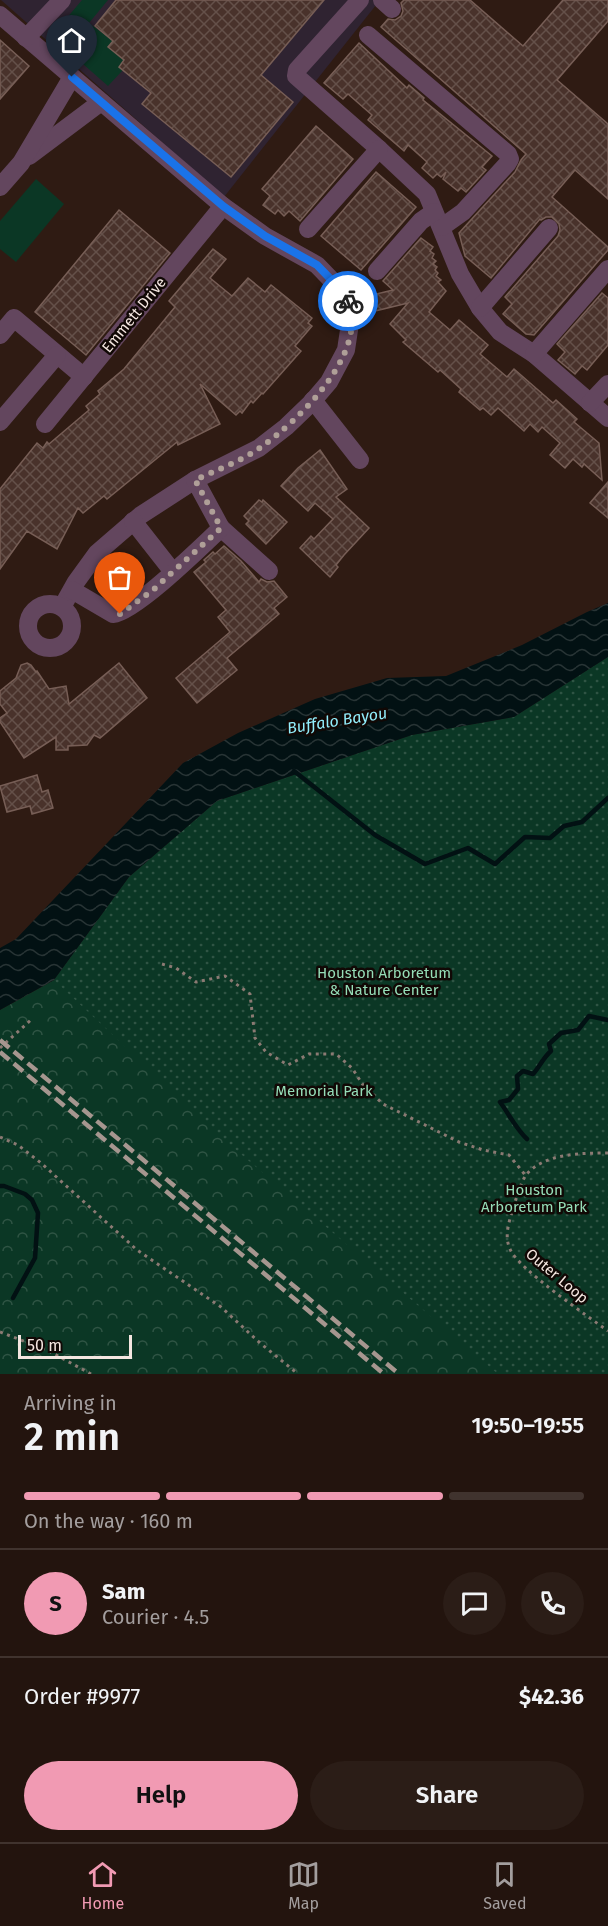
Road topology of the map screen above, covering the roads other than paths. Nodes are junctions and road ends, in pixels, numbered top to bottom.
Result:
1 (62, 0) edge
2 (360, 0) edge
3 (0, 15) edge
4 (368, 35) dead end
5 (26, 38) junction
6 (72, 77) junction
7 (101, 102) junction
8 (379, 149) junction
9 (21, 163) junction
10 (0, 188) edge
11 (223, 206) junction
12 (438, 220) junction
13 (549, 228) dead end
14 (308, 229) dead end
15 (608, 269) edge
16 (377, 271) dead end
17 (480, 308) junction
18 (0, 335) edge
19 (534, 354) junction
20 (57, 355) junction
21 (84, 377) junction
22 (608, 384) edge
23 (313, 400) junction
24 (590, 403) junction
25 (608, 418) edge
26 (0, 422) edge
27 (45, 424) dead end
28 (360, 460) dead end
29 (195, 480) junction
30 (134, 521) junction
31 (221, 528) junction
32 (269, 571) dead end
33 (173, 572) junction
34 (72, 590) junction
35 (62, 608) dead end

1 - 5 street
2 - 8 street
3 - 5 street
4 - 12 street
5 - 6 street
6 - 7 street
6 - 9 street
7 - 9 street
7 - 11 street
8 - 12 street
8 - 14 street
9 - 10 street
11 - 21 street, Emmett Drive
11 - 23 street
12 - 16 street
12 - 17 street
13 - 17 street
15 - 19 street
17 - 19 street
18 - 20 street
19 - 24 street
20 - 21 street
20 - 26 street
21 - 27 street, Emmett Drive
22 - 24 street
23 - 28 street
23 - 29 street
24 - 25 street
29 - 30 street
29 - 31 street
30 - 33 street
30 - 34 street
31 - 32 street
31 - 33 street
33 - 34 street
34 - 35 street

